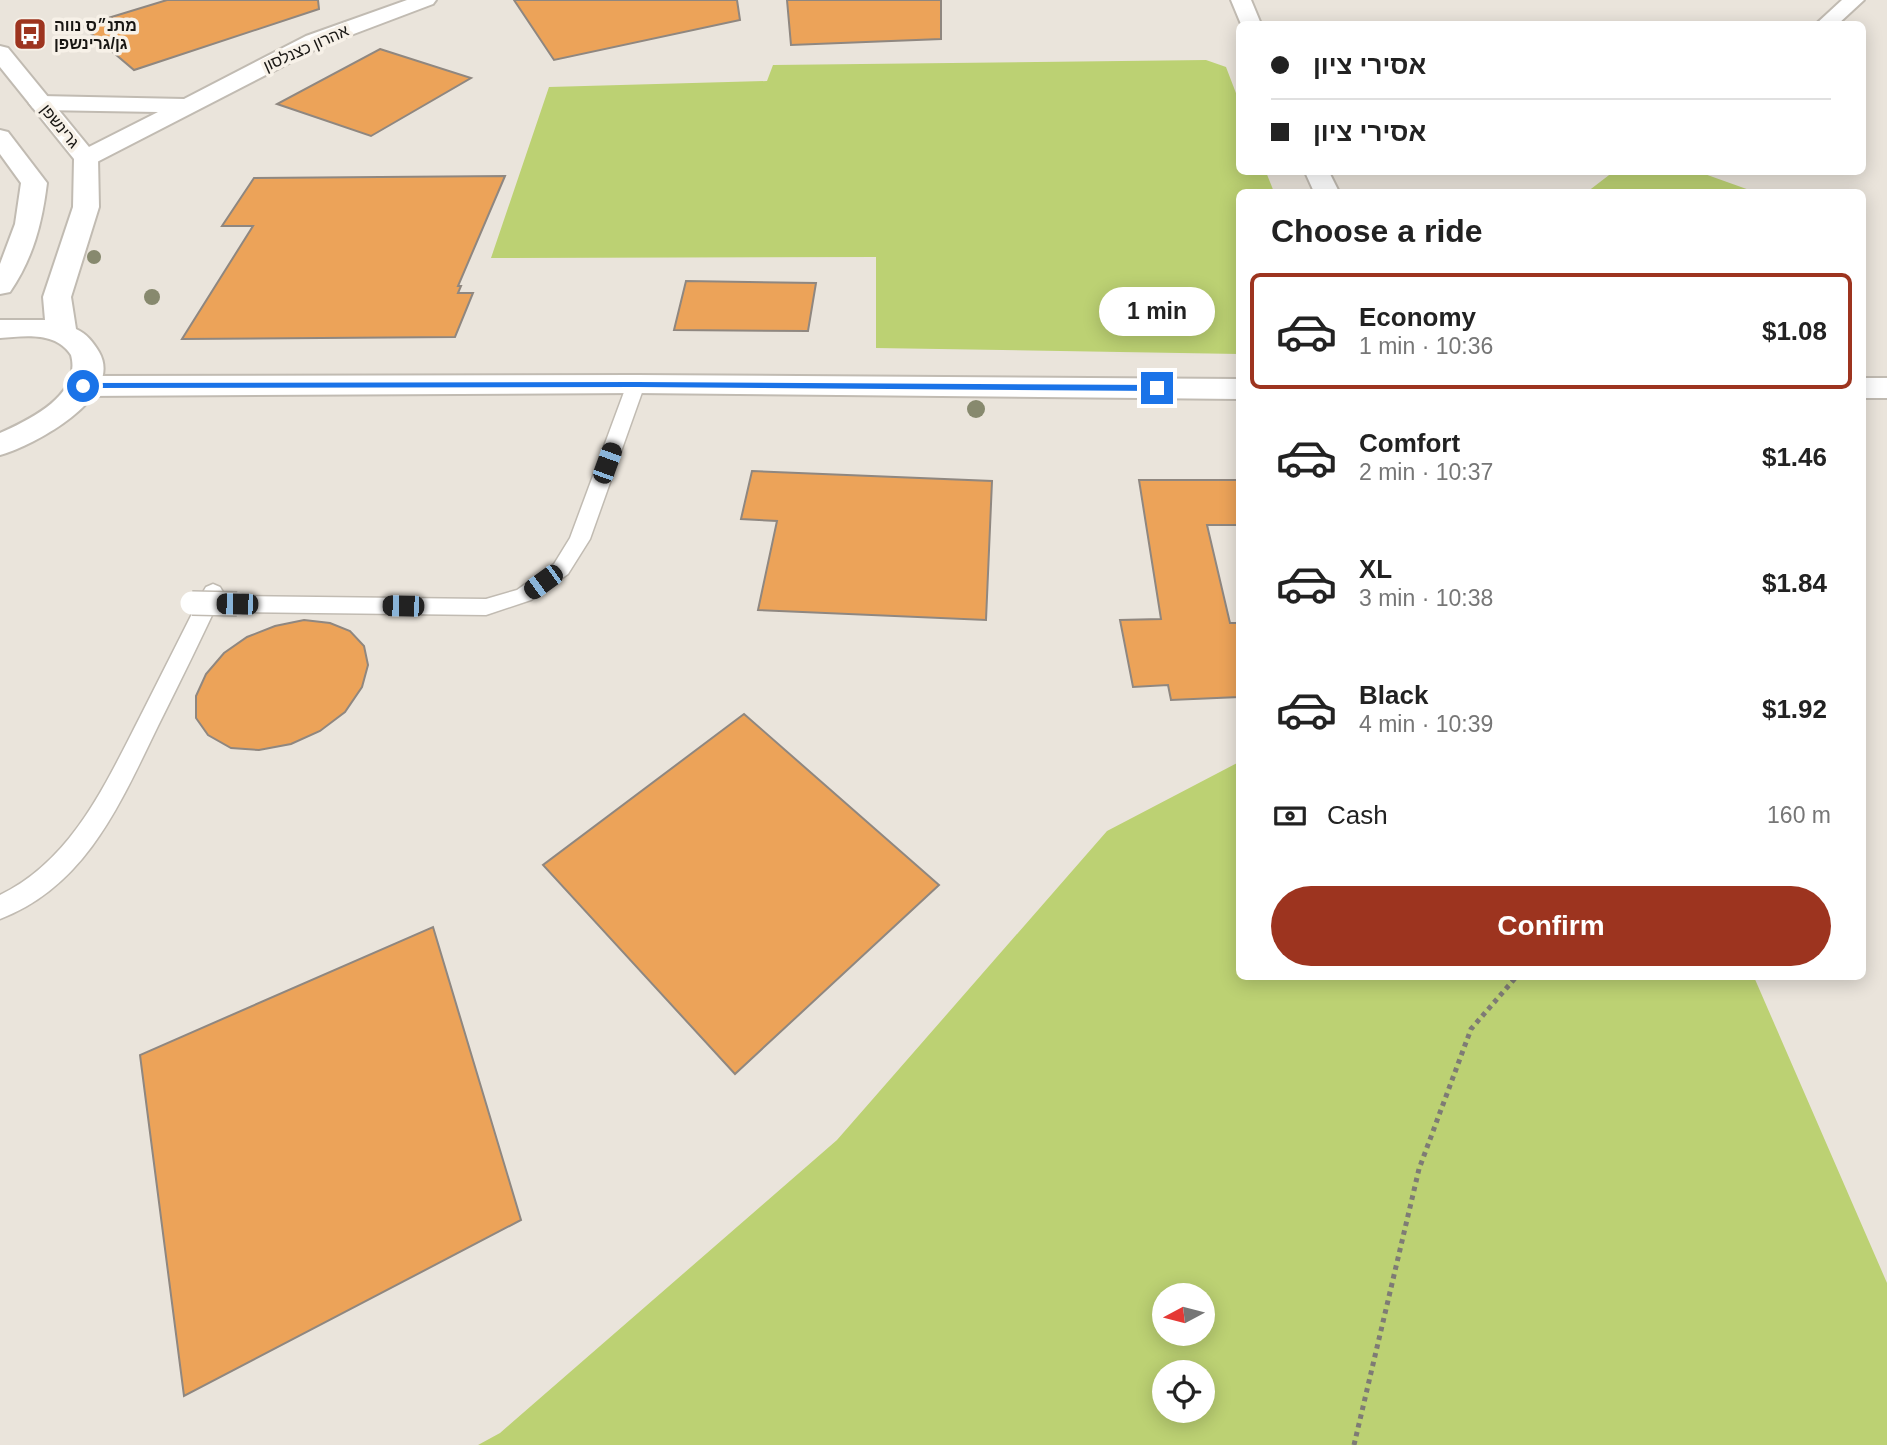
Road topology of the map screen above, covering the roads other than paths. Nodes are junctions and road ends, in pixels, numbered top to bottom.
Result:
1 (426, 0) edge
2 (1241, 0) edge
3 (1854, 0) edge
4 (1250, 21) edge
5 (1830, 21) edge
6 (0, 52) edge
7 (41, 103) junction
8 (190, 105) junction
9 (0, 137) edge
10 (86, 158) junction
11 (0, 286) edge
12 (0, 329) edge
13 (63, 333) junction
14 (636, 384) junction
15 (83, 386) junction
16 (1866, 388) edge
17 (1887, 388) edge
18 (1236, 389) edge
19 (7, 444) edge
20 (0, 906) edge

1 - 8 street, אהרון כצנלסון
2 - 4 street
3 - 5 street
6 - 7 street, גרינשפן
7 - 8 street, אהרון כצנלסון
7 - 10 street, גרינשפן
8 - 10 street, אהרון כצנלסון
9 - 11 street
10 - 13 street, גרינשפן
12 - 13 street
13 - 15 street
14 - 15 street
14 - 18 street
14 - 20 lane, bridge
15 - 19 street
16 - 17 street

